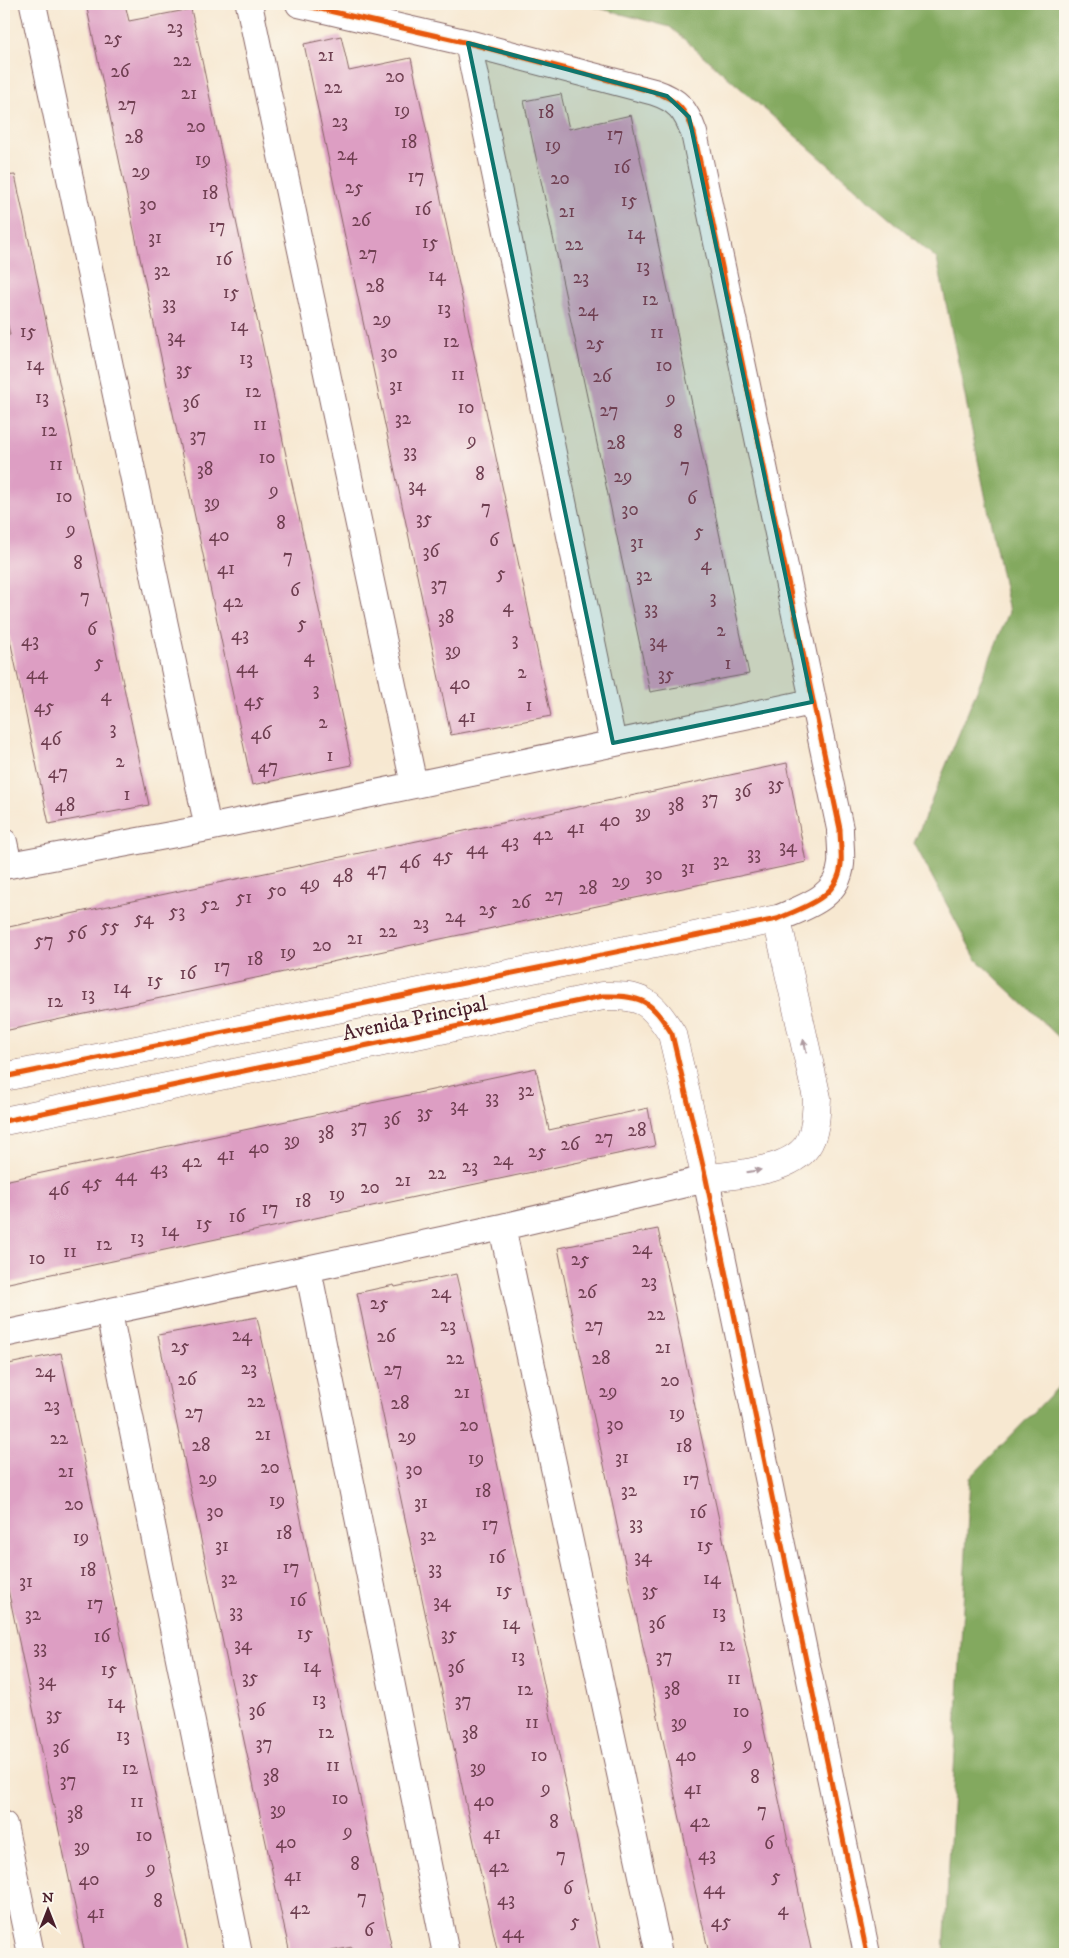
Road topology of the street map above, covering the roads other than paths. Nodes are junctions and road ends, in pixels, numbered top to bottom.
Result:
1 (33, 4) edge
2 (249, 4) edge
3 (299, 4) edge
4 (468, 43) junction
5 (812, 702) junction
6 (613, 743) junction
7 (414, 785) junction
8 (208, 828) junction
9 (5, 858) edge
10 (777, 920) junction
11 (4, 1076) edge
12 (4, 1121) edge
13 (706, 1179) junction
14 (502, 1227) junction
15 (308, 1269) junction
16 (109, 1313) junction
17 (4, 1334) edge
18 (4, 1825) edge
19 (31, 1954) edge
20 (239, 1954) edge
21 (446, 1954) edge
22 (659, 1954) edge
23 (867, 1954) edge

1 - 8 street
2 - 7 street
3 - 4 street
4 - 5 street
4 - 6 street
5 - 6 street
5 - 10 street
6 - 7 street
7 - 8 street
8 - 9 street
10 - 11 street, Avenida Principal
13 -> 10 street
12 - 13 street, Avenida Principal
13 - 14 street
13 - 23 street
14 - 15 street
14 - 22 street
15 - 16 street
15 - 21 street
16 - 17 street
16 - 20 street
18 - 19 street

